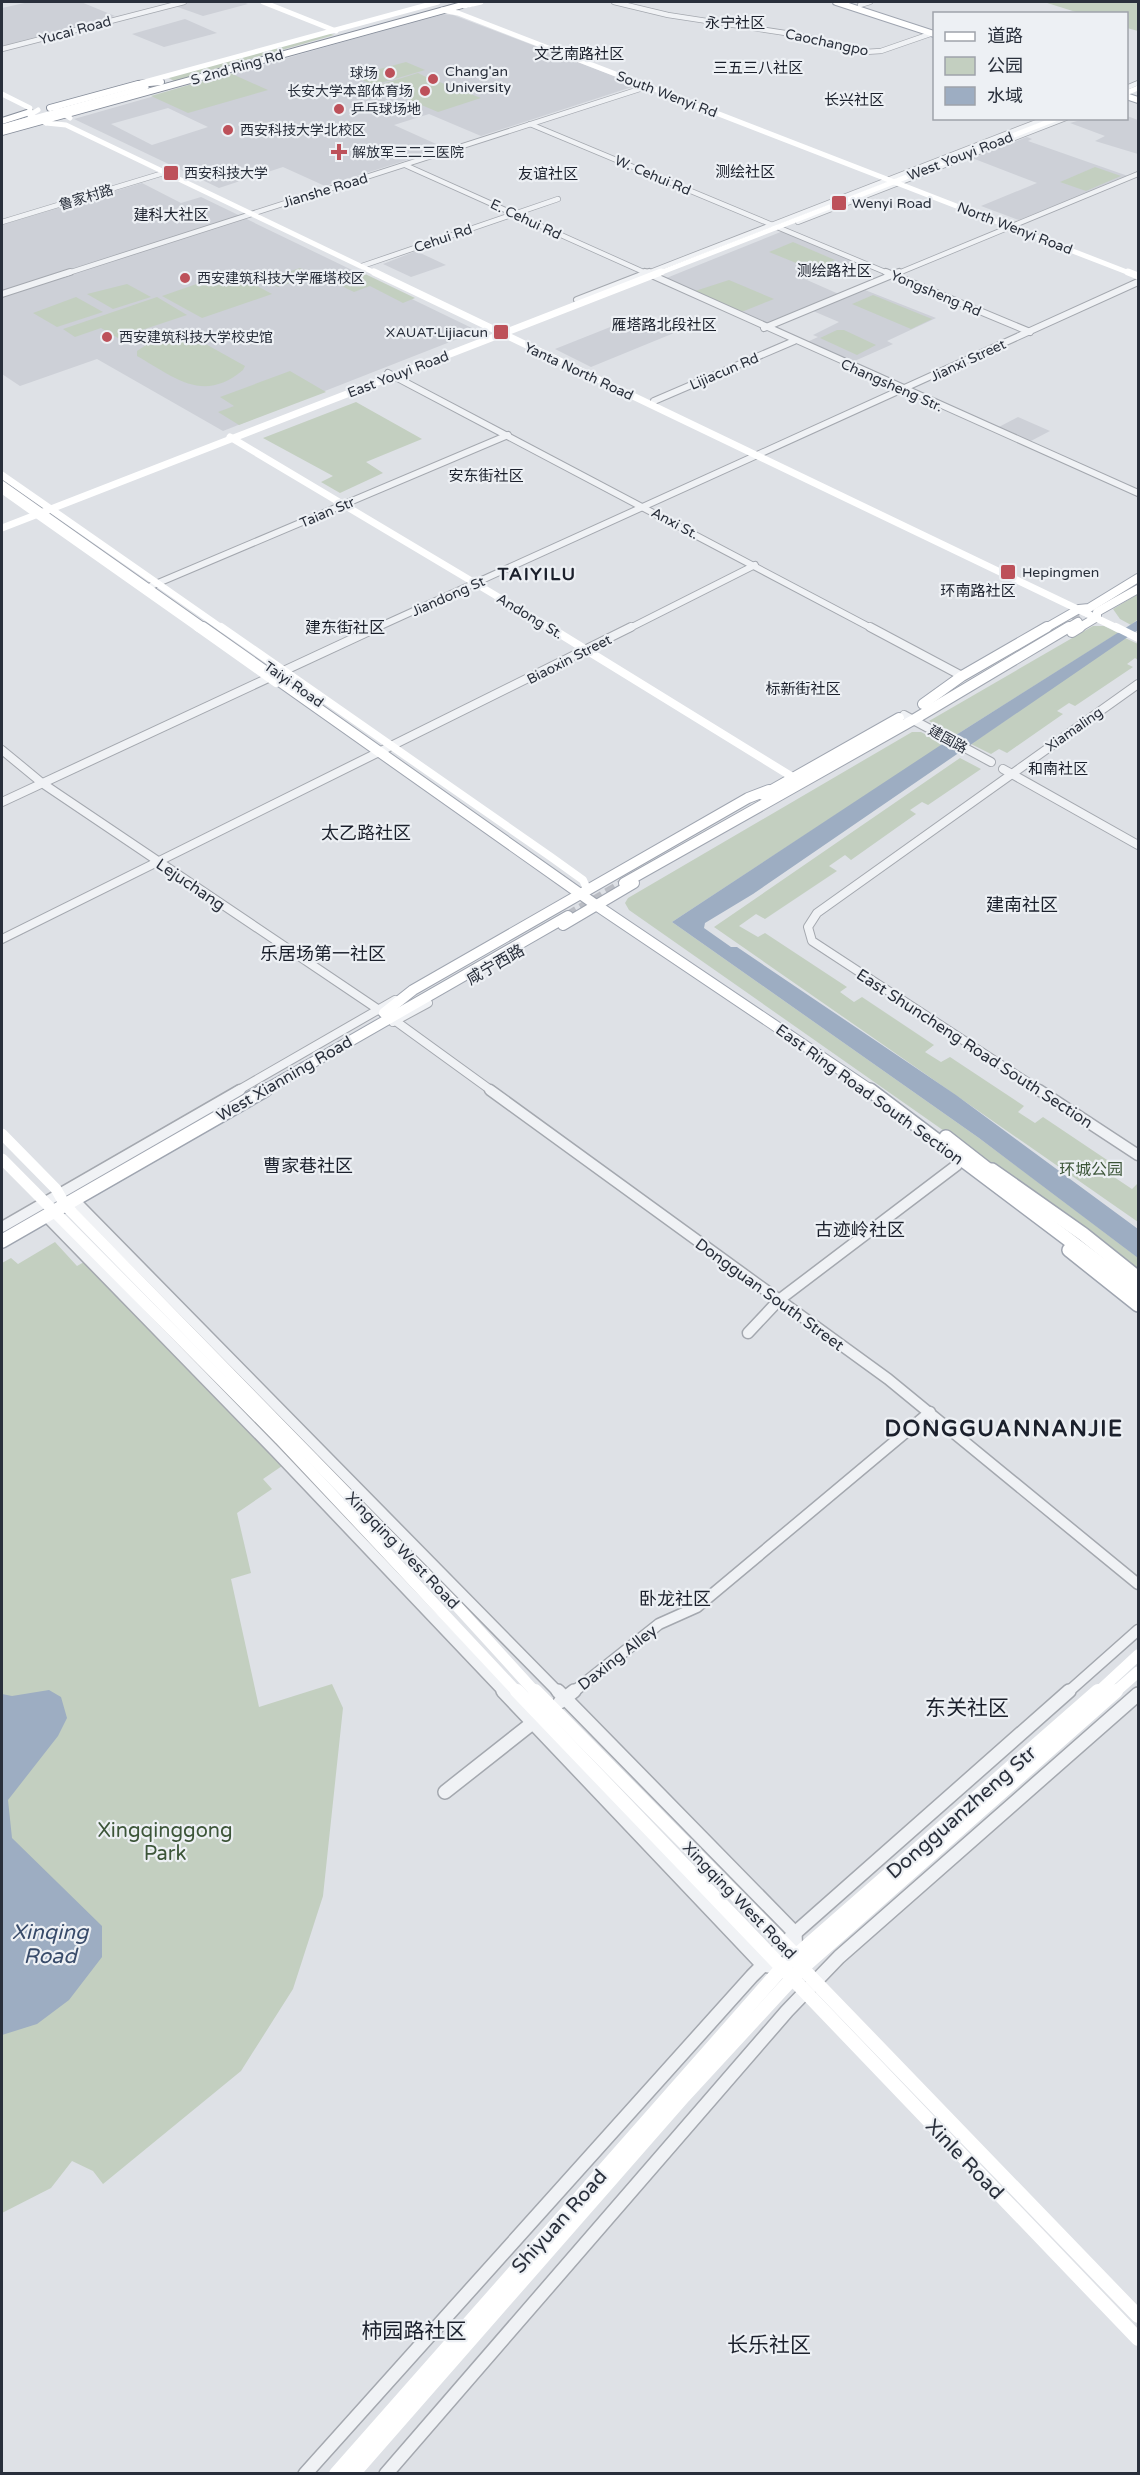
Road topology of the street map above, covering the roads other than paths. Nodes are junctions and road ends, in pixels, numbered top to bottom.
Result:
1 (184, 2) edge
2 (260, 2) edge
3 (438, 2) edge
4 (466, 2) edge
5 (473, 2) edge
6 (482, 2) edge
7 (614, 2) edge
8 (836, 2) edge
9 (850, 2) edge
10 (870, 2) edge
11 (860, 5) junction
12 (453, 7) edge
13 (467, 19) dead end
14 (489, 25) junction
15 (333, 32) junction
16 (933, 32) edge
17 (933, 32) edge
18 (933, 32) edge
19 (349, 33) junction
20 (300, 47) junction
21 (2, 49) edge
22 (166, 76) junction
23 (177, 81) junction
24 (152, 83) junction
25 (187, 83) junction
26 (138, 84) junction
27 (648, 87) junction
28 (143, 89) junction
29 (1132, 91) edge
30 (5, 96) edge
31 (1138, 100) edge
32 (53, 109) junction
33 (30, 113) junction
34 (70, 118) junction
35 (1042, 120) edge
36 (1051, 120) edge
37 (1061, 120) edge
38 (2, 122) edge
39 (49, 123) junction
40 (530, 124) junction
41 (2, 133) edge
42 (405, 165) junction
43 (168, 172) junction
44 (1137, 175) edge
45 (895, 181) junction
46 (558, 199) dead end
47 (253, 212) junction
48 (515, 213) junction
49 (2, 222) edge
50 (777, 226) junction
51 (1008, 226) junction
52 (364, 265) junction
53 (892, 274) junction
54 (647, 275) junction
55 (1138, 275) edge
56 (1138, 282) edge
57 (2, 294) edge
58 (764, 328) junction
59 (501, 331) junction
60 (1030, 332) junction
61 (794, 341) junction
62 (391, 374) junction
63 (903, 390) junction
64 (654, 401) junction
65 (508, 435) junction
66 (229, 436) junction
67 (763, 455) junction
68 (2, 475) edge
69 (2, 481) edge
70 (2, 485) edge
71 (2, 490) edge
72 (1138, 493) edge
73 (345, 504) junction
74 (645, 508) junction
75 (40, 510) junction
76 (2, 521) edge
77 (2, 528) edge
78 (755, 565) junction
79 (1138, 578) edge
80 (476, 584) junction
81 (152, 586) junction
82 (1138, 588) edge
83 (1090, 611) junction
84 (1108, 620) junction
85 (1075, 621) tunnel mouth
86 (1138, 632) edge
87 (1138, 638) edge
88 (587, 650) junction
89 (275, 674) junction
90 (962, 676) junction
91 (1138, 684) edge
92 (927, 706) junction
93 (909, 718) junction
94 (2, 750) edge
95 (385, 751) junction
96 (991, 762) dead end
97 (1007, 771) junction
98 (797, 780) junction
99 (42, 783) junction
100 (778, 791) junction
101 (2, 802) edge
102 (1138, 845) edge
103 (158, 862) junction
104 (619, 882) junction
105 (581, 895) junction
106 (600, 903) junction
107 (565, 913) junction
108 (2, 939) edge
109 (812, 941) joint
110 (387, 1015) junction
111 (2, 1134) edge
112 (1138, 1155) edge
113 (2, 1159) edge
114 (964, 1161) junction
115 (59, 1207) junction
116 (2, 1227) edge
117 (2, 1235) edge
118 (2, 1241) edge
119 (2, 1248) edge
120 (1138, 1278) edge
121 (1138, 1286) edge
122 (1138, 1292) edge
123 (779, 1300) junction
124 (1138, 1305) edge
125 (748, 1333) dead end
126 (930, 1412) junction
127 (1138, 1584) edge
128 (1138, 1630) edge
129 (1138, 1655) edge
130 (1138, 1672) edge
131 (1138, 1694) edge
132 (564, 1700) junction
133 (540, 1716) junction
134 (445, 1792) dead end
135 (795, 1933) junction
136 (784, 1944) junction
137 (784, 1965) junction
138 (816, 1982) junction
139 (804, 1993) junction
140 (1138, 2316) edge
141 (1138, 2338) edge
142 (304, 2474) edge
143 (336, 2474) edge
144 (353, 2474) edge
145 (386, 2474) edge

1 - 21 street, Yucai Road
2 - 15 main road
3 - 15 main road
4 - 19 main road, S 2nd Ring Rd
5 - 12 main road, S 2nd Ring Rd
6 - 12 main road
7 - 16 street, Caochangpo
8 - 17 main road
9 - 11 main road
10 - 11 street
11 - 18 main road
12 - 14 main road, South Wenyi Rd
12 - 19 main road
12 - 25 main road
12 - 27 main road, South Wenyi Rd
12 - 41 main road, S 2nd Ring Rd
13 - 14 main road
14 - 27 main road, South Wenyi Rd
15 - 19 main road
15 - 20 main road
15 - 22 main road
19 - 20 main road, S 2nd Ring Rd
20 - 23 main road, S 2nd Ring Rd
22 - 24 main road
22 - 26 main road
23 - 24 main road
23 - 28 main road, S 2nd Ring Rd
24 - 26 main road
24 - 28 main road
25 - 34 main road
25 - 41 main road
26 - 32 main road
27 - 40 street, Jianshe Road
27 - 45 main road, South Wenyi Rd
28 - 32 main road
28 - 41 main road, S 2nd Ring Rd
29 - 31 main road
30 - 32 main road
30 - 33 main road
32 - 33 main road
32 - 34 main road, Yanta North Road, bridge
33 - 38 main road
33 - 39 main road, Yanta North Road, bridge
34 - 43 main road, Yanta North Road
35 - 45 street
36 - 45 main road, West Youyi Road
37 - 45 street
39 - 41 main road
39 - 43 main road, Yanta North Road
40 - 42 street, Jianshe Road
40 - 50 street, W. Cehui Rd
42 - 47 street, Jianshe Road
42 - 48 street, E. Cehui Rd
43 - 47 main road, Yanta North Road
43 - 49 street, 鲁家村路
44 - 51 street
45 - 50 main road, East Youyi Road
45 - 51 main road, North Wenyi Road
46 - 48 street, Cehui Rd
47 - 52 main road, Yanta North Road
47 - 57 street, Jianshe Road
48 - 52 street, Cehui Rd
48 - 54 street, E. Cehui Rd
50 - 53 street, Yongsheng Rd
50 - 54 main road, East Youyi Road
51 - 53 street
51 - 55 main road, North Wenyi Road
52 - 59 main road, Yanta North Road
53 - 58 street
53 - 60 street, Yongsheng Rd
54 - 58 street, Changsheng Str.
54 - 59 main road, East Youyi Road
56 - 60 street, Jianxi Street
58 - 61 street, Changsheng Str.
59 - 62 main road, East Youyi Road
59 - 64 main road, Yanta North Road
59 - 67 main road, Yanta North Road
60 - 63 street, Jianxi Street
61 - 63 street, Changsheng Str.
61 - 64 street, Lijiacun Rd
62 - 65 street, Anxi St.
62 - 66 main road, East Youyi Road
63 - 67 street, Jianxi Street
63 - 72 street, Changsheng Str.
64 - 67 main road, Yanta North Road
65 - 73 street, Taian Str
65 - 74 street, Anxi St.
66 - 73 main road, Andong St.
66 - 75 main road, East Youyi Road
67 - 74 street, Jiandong St
67 - 83 main road, Yanta North Road
68 - 75 main road
69 - 75 main road, Taiyi Road
70 - 75 main road, Taiyi Road
71 - 75 main road
73 - 80 main road, Andong St.
73 - 81 street, Taian Str
74 - 78 street, Anxi St.
74 - 80 street, Jiandong St
75 - 76 main road, East Youyi Road
75 - 77 main road, East Youyi Road
75 - 81 main road, Taiyi Road
75 - 89 main road
78 - 88 street, Biaoxin Street
78 - 90 street, Anxi St.
79 - 83 main road
80 - 88 main road, Andong St.
80 - 89 street, Jiandong St
81 - 89 main road, Taiyi Road
82 - 83 main road
83 - 84 main road, Yanta North Road
83 - 90 main road
83 - 92 main road
84 - 86 main road
84 - 87 main road
85 - 92 main road
88 - 95 street, Biaoxin Street
88 - 98 main road, Andong St.
89 - 95 main road, Taiyi Road
89 - 99 street, Jiandong St
90 - 92 main road
91 - 97 street, Xiamaling
92 - 93 main road
93 - 96 street, 建国路
93 - 98 main road
94 - 99 street, Lejuchang
95 - 103 street, Biaoxin Street
95 - 105 main road, Taiyi Road
97 - 102 street
97 - 109 street, Xiamaling
98 - 100 main road
99 - 101 street, Jiandong St
99 - 103 street, Lejuchang
100 - 104 main road
100 - 104 main road
103 - 108 street, Biaoxin Street
103 - 110 street, Lejuchang
104 - 105 main road, 咸宁西路
104 - 106 main road, 咸宁西路
105 - 106 main road, East Ring Road South Section
105 - 107 main road, 咸宁西路
106 - 107 main road, 咸宁西路
106 - 114 main road, East Ring Road South Section
107 - 110 main road, West Xianning Road
107 - 110 main road, 咸宁西路
107 - 110 main road, 咸宁西路
109 - 112 street, East Shuncheng Road South Section
110 - 115 main road, West Xianning Road
110 - 115 street
110 - 115 street
110 - 123 street, Dongguan South Street
111 - 115 main road, Xingqing West Road
113 - 115 main road, Xingqing West Road
114 - 120 main road
114 - 121 main road, East Ring Road South Section
114 - 122 main road, East Ring Road South Section
114 - 123 street
114 - 124 main road
115 - 116 street
115 - 117 main road, West Xianning Road
115 - 118 main road, West Xianning Road
115 - 119 street
115 - 132 street
115 - 133 main road, Xingqing West Road
123 - 125 street
123 - 126 street, Dongguan South Street
126 - 127 street, Dongguan South Street
126 - 132 street, Daxing Alley
128 - 135 street
129 - 137 main road, Dongguanzheng Str
130 - 137 main road, Dongguanzheng Str
131 - 138 street
132 - 133 street, Daxing Alley
132 - 135 street
133 - 134 street, Daxing Alley
133 - 136 main road, Xingqing West Road
133 - 137 main road, Xingqing West Road
135 - 136 street
135 - 137 street
136 - 137 street
136 - 137 main road, Xingqing West Road
137 - 138 main road, Xinle Road
137 - 139 main road, Xinle Road
137 - 142 street
137 - 143 main road, Shiyuan Road
137 - 144 main road, Shiyuan Road
138 - 139 street
138 - 140 main road, Xinle Road
139 - 141 main road, Xinle Road
139 - 145 street

